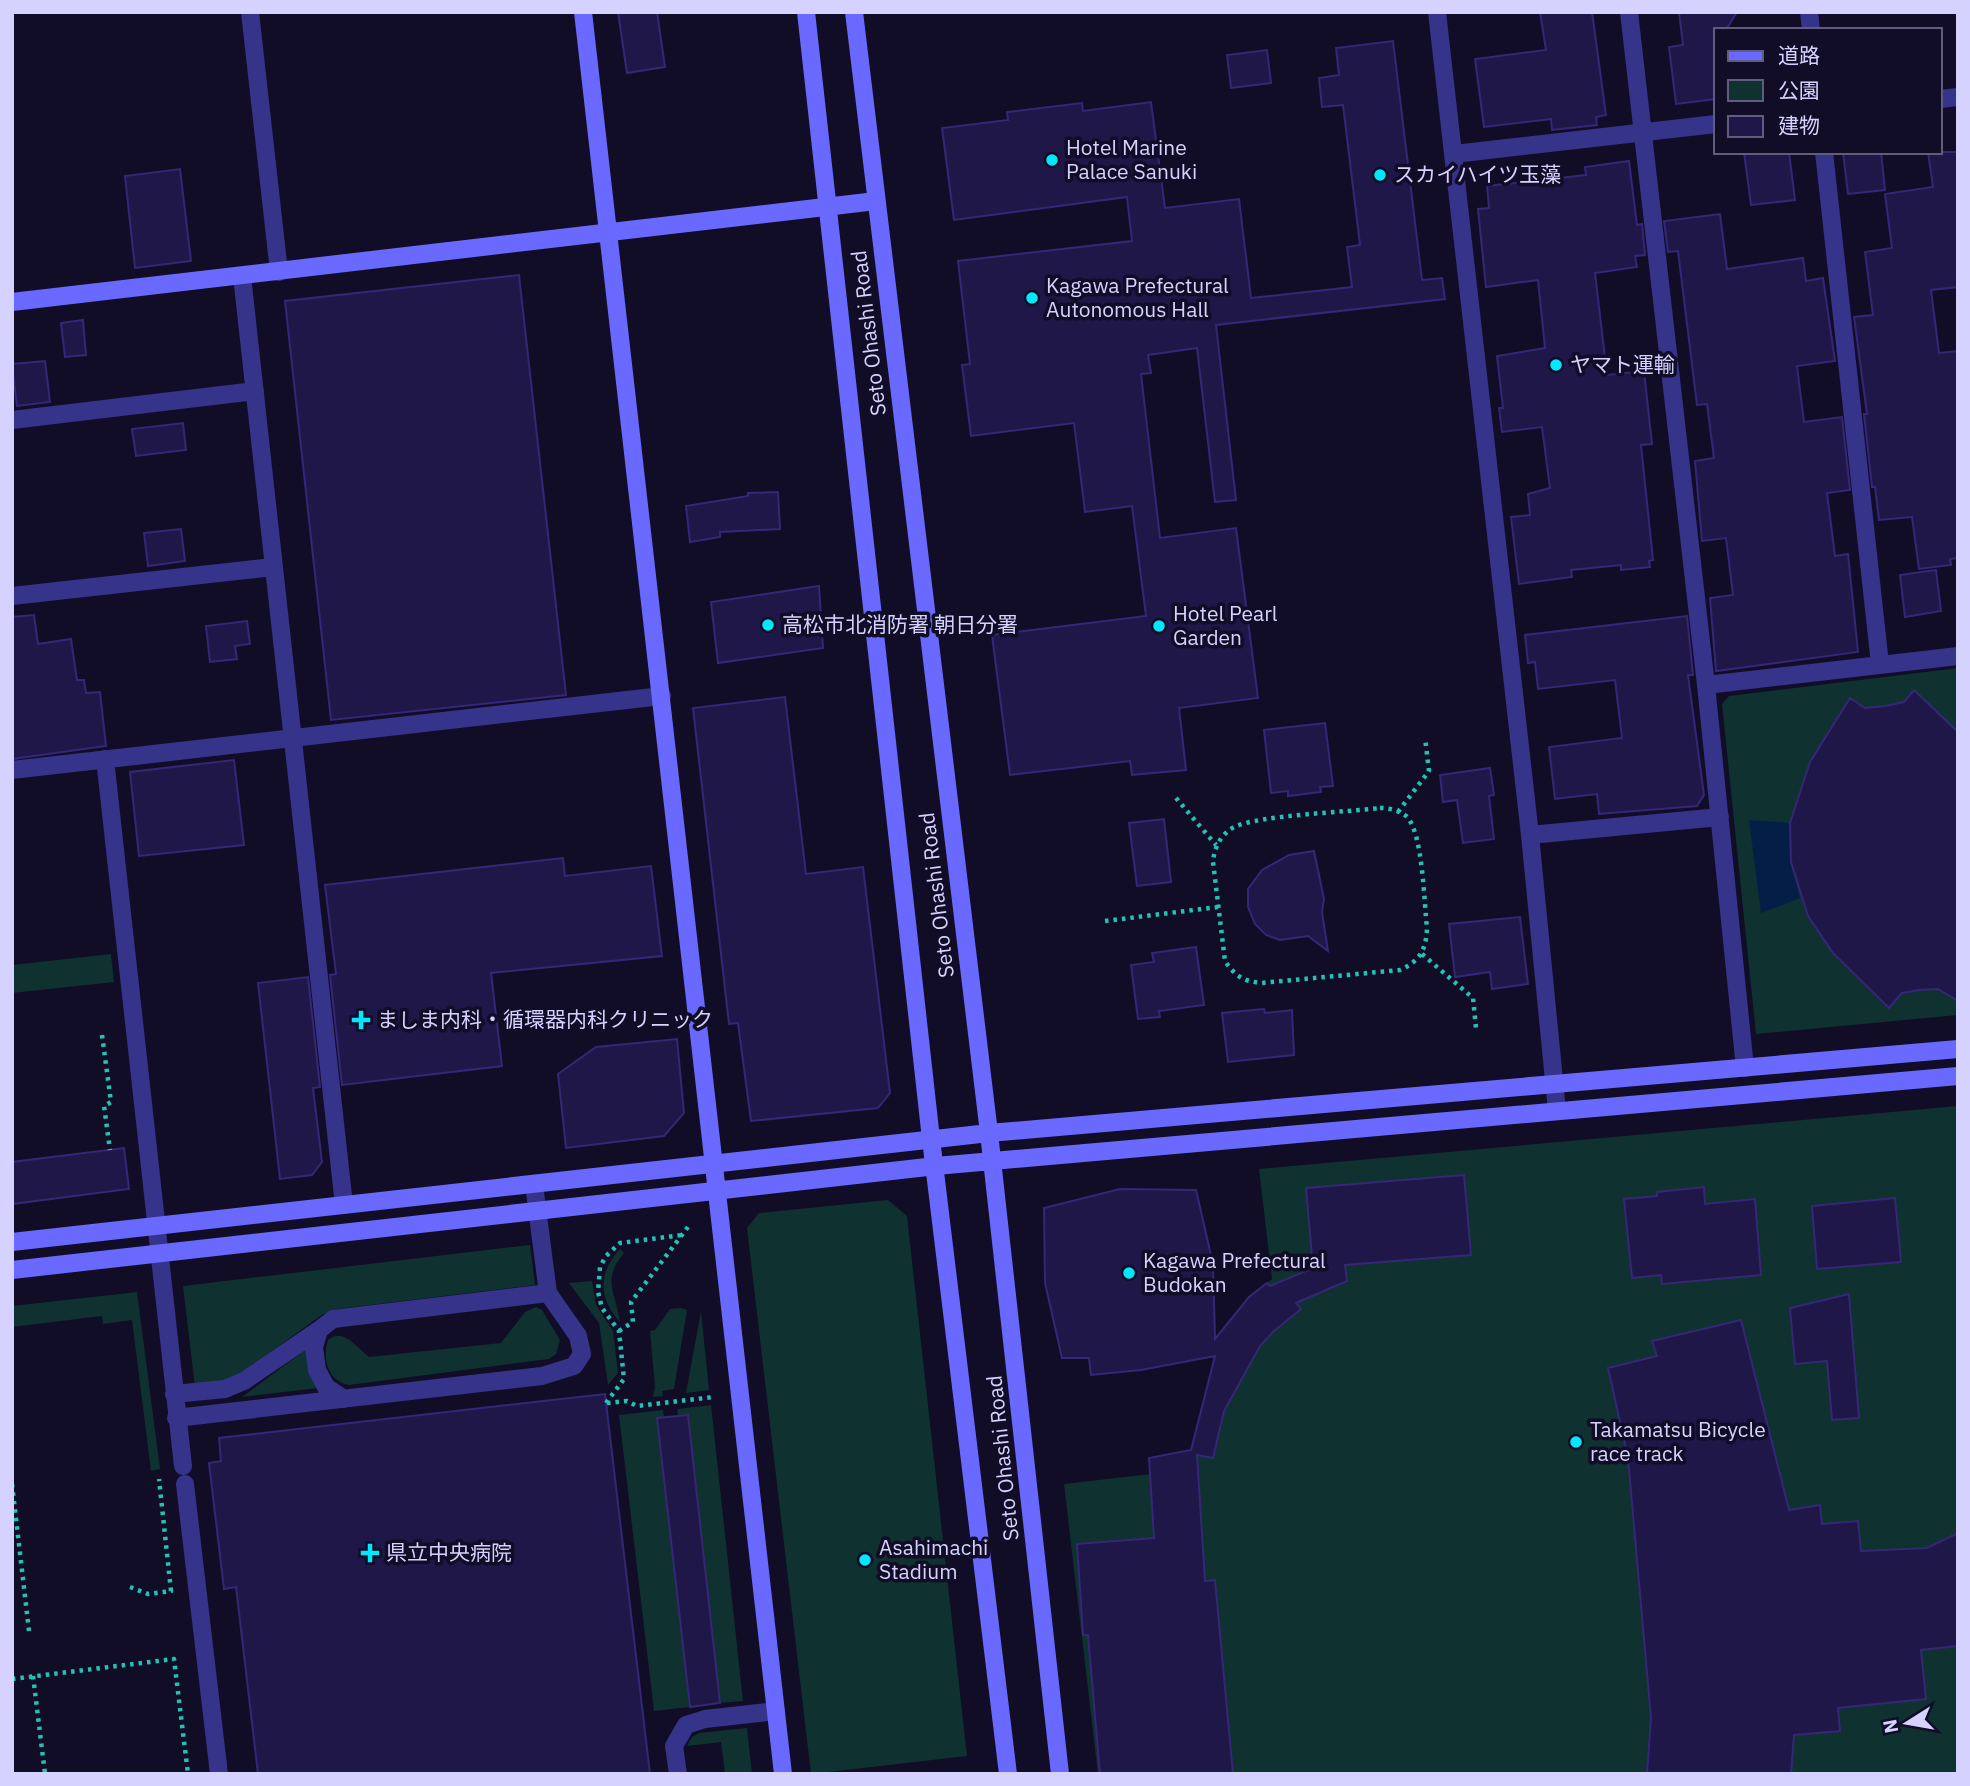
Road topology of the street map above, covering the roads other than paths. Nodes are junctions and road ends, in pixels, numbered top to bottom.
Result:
1 (250, 12) edge
2 (583, 12) edge
3 (806, 12) edge
4 (854, 12) edge
5 (1437, 12) edge
6 (1629, 12) edge
7 (1714, 124) edge
8 (1643, 133) junction
9 (1454, 154) junction
10 (1824, 154) edge
11 (876, 201) junction
12 (828, 206) junction
13 (608, 234) junction
14 (279, 272) junction
15 (242, 276) junction
16 (12, 302) edge
17 (255, 391) junction
18 (12, 420) edge
19 (273, 567) junction
20 (12, 596) edge
21 (1958, 656) edge
22 (1880, 664) junction
23 (1706, 685) junction
24 (662, 696) junction
25 (292, 738) junction
26 (105, 759) junction
27 (12, 770) edge
28 (1720, 817) junction
29 (1530, 835) junction
30 (1958, 1049) edge
31 (1745, 1068) junction
32 (1958, 1076) edge
33 (1554, 1085) junction
34 (1557, 1111) junction
35 (989, 1133) junction
36 (931, 1139) junction
37 (992, 1162) junction
38 (714, 1163) junction
39 (936, 1166) junction
40 (534, 1185) junction
41 (717, 1190) junction
42 (344, 1205) junction
43 (537, 1211) junction
44 (158, 1225) junction
45 (12, 1242) edge
46 (158, 1254) junction
47 (12, 1270) edge
48 (548, 1293) junction
49 (319, 1330) junction
50 (174, 1394) junction
51 (344, 1399) junction
52 (176, 1418) junction
53 (776, 1711) junction
54 (219, 1774) edge
55 (678, 1774) edge
56 (783, 1774) edge
57 (1008, 1774) edge
58 (1060, 1774) edge

1 - 14 street
2 - 13 street
3 - 12 street, Seto Ohashi Road
4 - 11 street, Seto Ohashi Road
5 - 9 street
6 - 8 street
7 - 8 street
8 - 9 street
8 - 23 street
9 - 29 street
10 - 22 street
11 - 12 street
11 - 35 street, Seto Ohashi Road
12 - 13 street
12 - 36 street, Seto Ohashi Road
13 - 14 street
13 - 24 street
14 - 15 street
15 - 16 street
15 - 17 street
17 - 18 street
17 - 19 street
19 - 20 street
19 - 25 street
21 - 22 street
22 - 23 street
23 - 28 street
24 - 25 street
24 - 38 street
25 - 26 street
25 - 42 street
26 - 27 street
26 - 44 street
28 - 29 street
28 - 31 street
29 - 33 street
30 - 31 street
31 - 33 street
32 - 34 street
33 - 34 street
33 - 35 street
34 - 37 street
35 - 36 street
35 - 37 street, Seto Ohashi Road
36 - 38 street
36 - 39 street, Seto Ohashi Road
37 - 39 street
37 - 58 street, Seto Ohashi Road
38 - 40 street
38 - 41 street
39 - 41 street
39 - 57 street, Seto Ohashi Road
40 - 42 street
40 - 43 street
41 - 43 street
41 - 53 street
42 - 44 street
43 - 46 street
43 - 48 street
44 - 45 street
44 - 46 street
46 - 47 street
46 - 50 street
48 - 49 street
48 - 51 street
49 - 50 street
49 - 51 street
50 - 52 street
51 - 52 street
52 - 54 street
53 - 55 street
53 - 56 street

